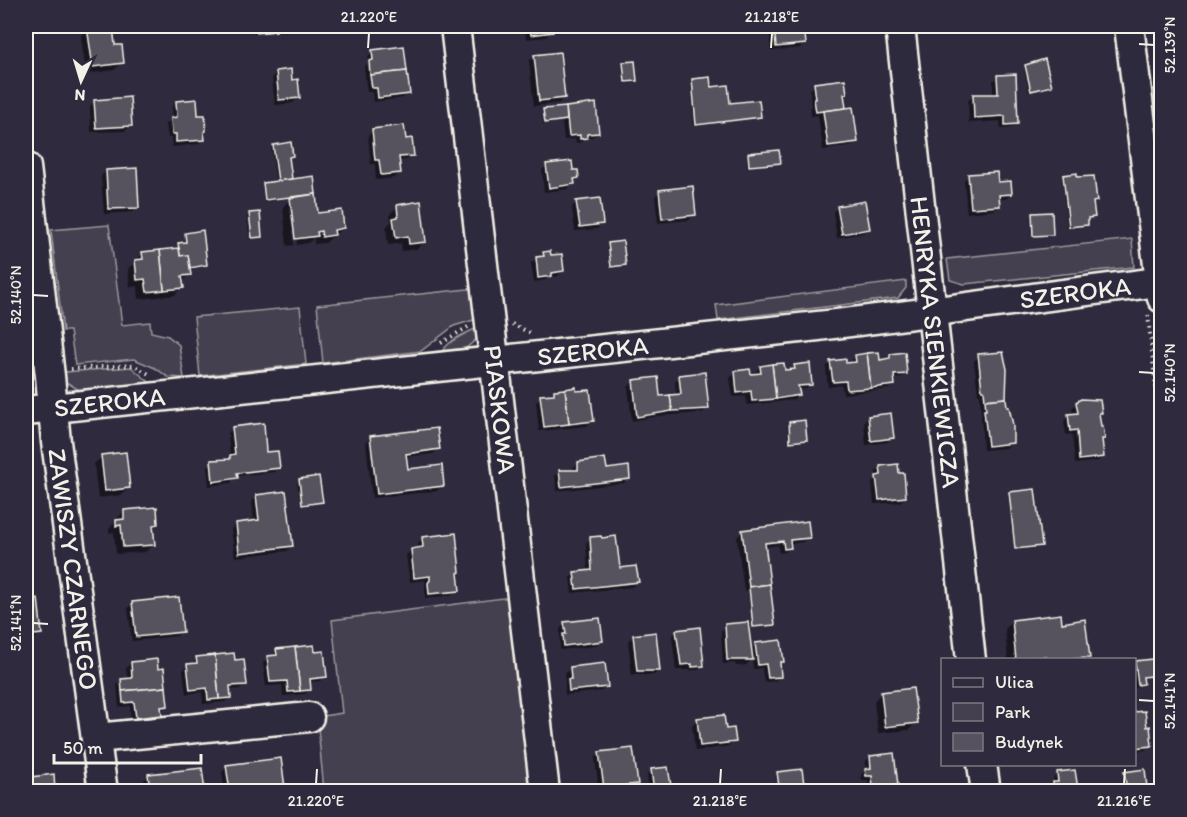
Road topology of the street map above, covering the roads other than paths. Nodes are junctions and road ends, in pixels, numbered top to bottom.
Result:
1 (455, 26) edge
2 (900, 26) edge
3 (1129, 26) edge
4 (26, 167) edge
5 (1156, 296) edge
6 (931, 312) junction
7 (35, 332) edge
8 (495, 362) junction
9 (39, 410) edge
10 (971, 658) edge
11 (309, 717) dead end
12 (96, 738) junction
13 (982, 766) edge
14 (103, 792) edge
15 (545, 792) edge
16 (986, 792) edge

1 - 8 street, PIASKOWA
2 - 6 street, HENRYKA SIENKIEWICZA
3 - 5 street
4 - 7 street, ZAWISZY CZARNEGO
5 - 6 street, SZEROKA
6 - 8 street, SZEROKA
6 - 10 street, HENRYKA SIENKIEWICZA
7 - 9 street, ZAWISZY CZARNEGO
8 - 9 street, SZEROKA
8 - 15 street, PIASKOWA
9 - 12 street, ZAWISZY CZARNEGO
11 - 12 street
12 - 14 street, ZAWISZY CZARNEGO
13 - 16 street

